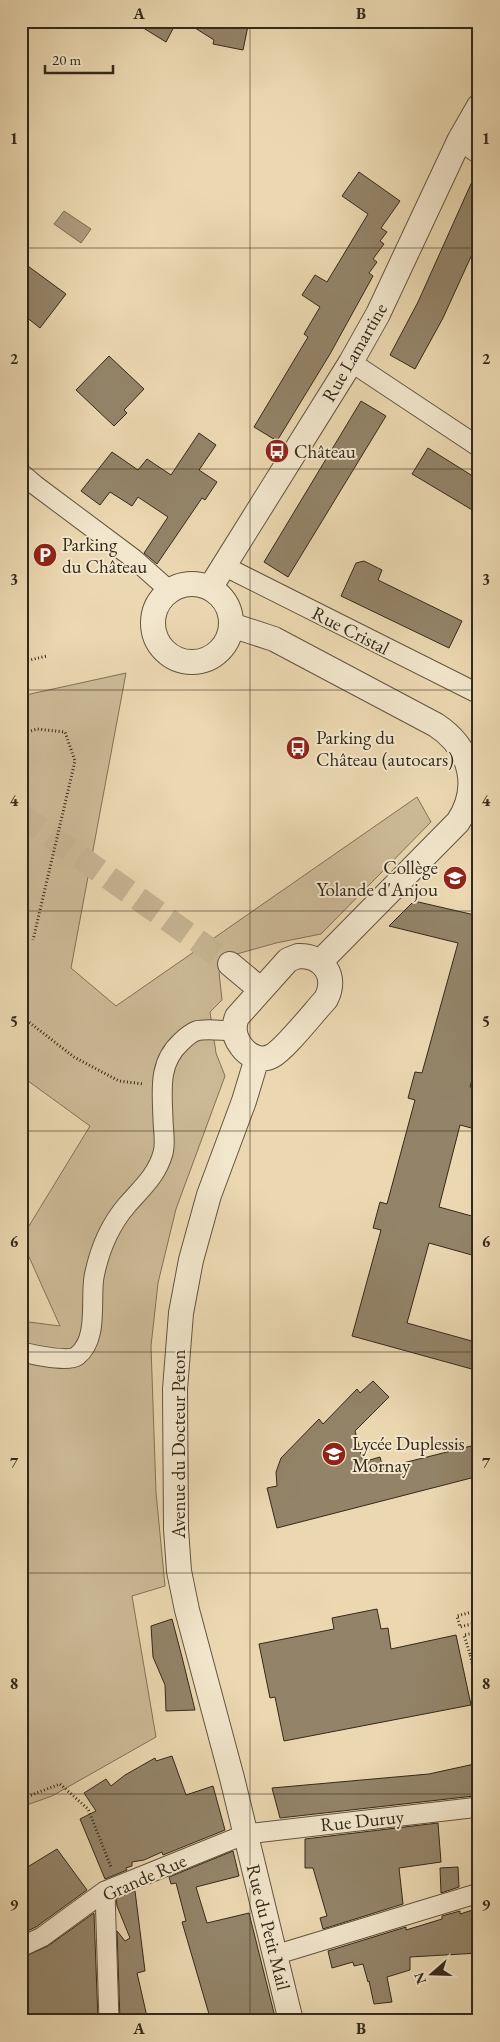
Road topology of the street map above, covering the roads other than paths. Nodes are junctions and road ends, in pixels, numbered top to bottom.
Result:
1 (479, 106) edge
2 (459, 141) junction
3 (479, 154) edge
4 (351, 362) junction
5 (479, 447) edge
6 (21, 473) edge
7 (222, 565) junction
8 (210, 588) junction
9 (170, 591) junction
10 (231, 625) junction
11 (479, 694) edge
12 (320, 962) junction
13 (230, 964) tunnel mouth
14 (260, 989) junction
15 (234, 1031) junction
16 (257, 1058) junction
17 (21, 1352) edge
18 (479, 1807) edge
19 (246, 1834) junction
20 (112, 1888) junction
21 (479, 1894) edge
22 (21, 1947) edge
23 (275, 1955) junction
24 (109, 2021) edge
25 (292, 2021) edge

1 - 2 street, Rue Lamartine
2 - 3 street
2 - 4 street, Rue Lamartine
4 - 5 street
4 - 7 street, Rue Lamartine
6 - 9 street
7 - 8 street, Rue Lamartine
7 - 11 street, Rue Cristal
8 - 9 street
8 - 10 street
9 - 10 street
10 - 12 street
12 - 14 street
12 - 16 street
13 - 14 street
14 - 15 street
15 - 16 street
15 - 17 street
16 - 19 street, Avenue du Docteur Peton
18 - 19 street, Rue Duruy
19 - 20 street, Grande Rue
19 - 23 street, Rue du Petit Mail
20 - 22 street, Grande Rue
20 - 24 street
21 - 23 street
23 - 25 street, Rue du Petit Mail

